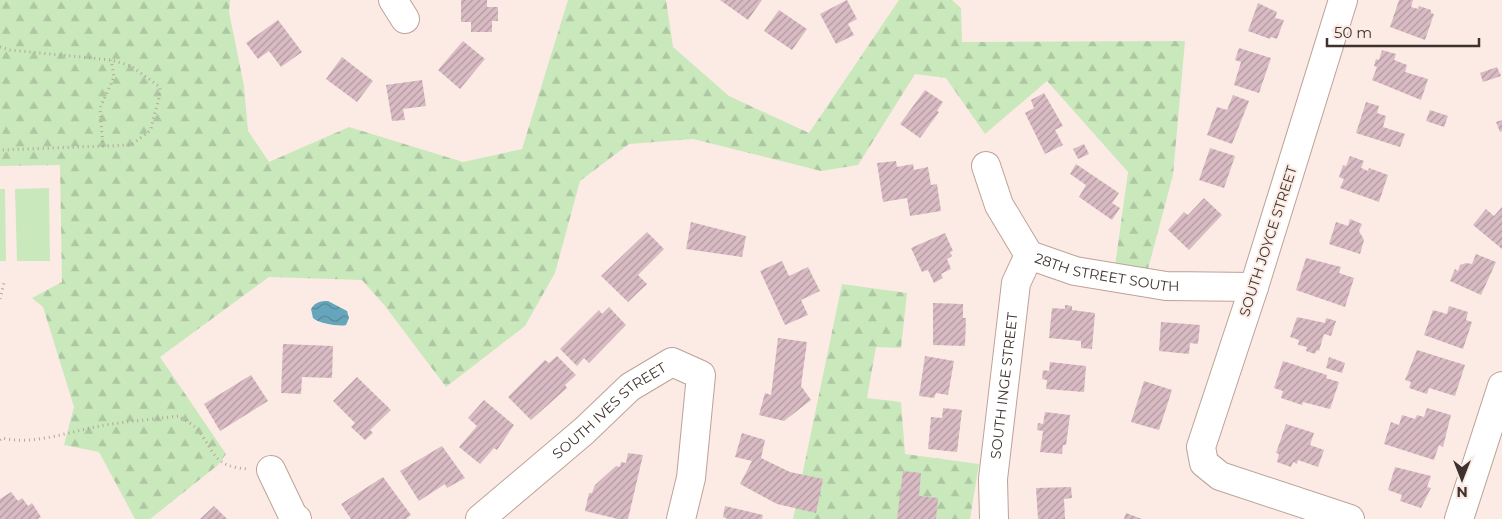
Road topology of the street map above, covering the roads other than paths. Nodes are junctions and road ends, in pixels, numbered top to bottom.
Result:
1 (1343, 0) edge
2 (986, 166) dead end
3 (1030, 254) junction
4 (1254, 287) junction
5 (1502, 386) edge
6 (272, 470) road end
7 (297, 519) edge
8 (480, 519) edge
9 (681, 519) edge
10 (994, 519) edge
11 (1350, 519) edge
12 (1459, 519) edge

1 - 4 street, SOUTH JOYCE STREET
2 - 3 street, 28TH STREET SOUTH
3 - 4 street, 28TH STREET SOUTH
3 - 10 street, SOUTH INGE STREET
4 - 11 street, SOUTH JOYCE STREET
5 - 12 street
6 - 7 street
8 - 9 street, SOUTH IVES STREET

